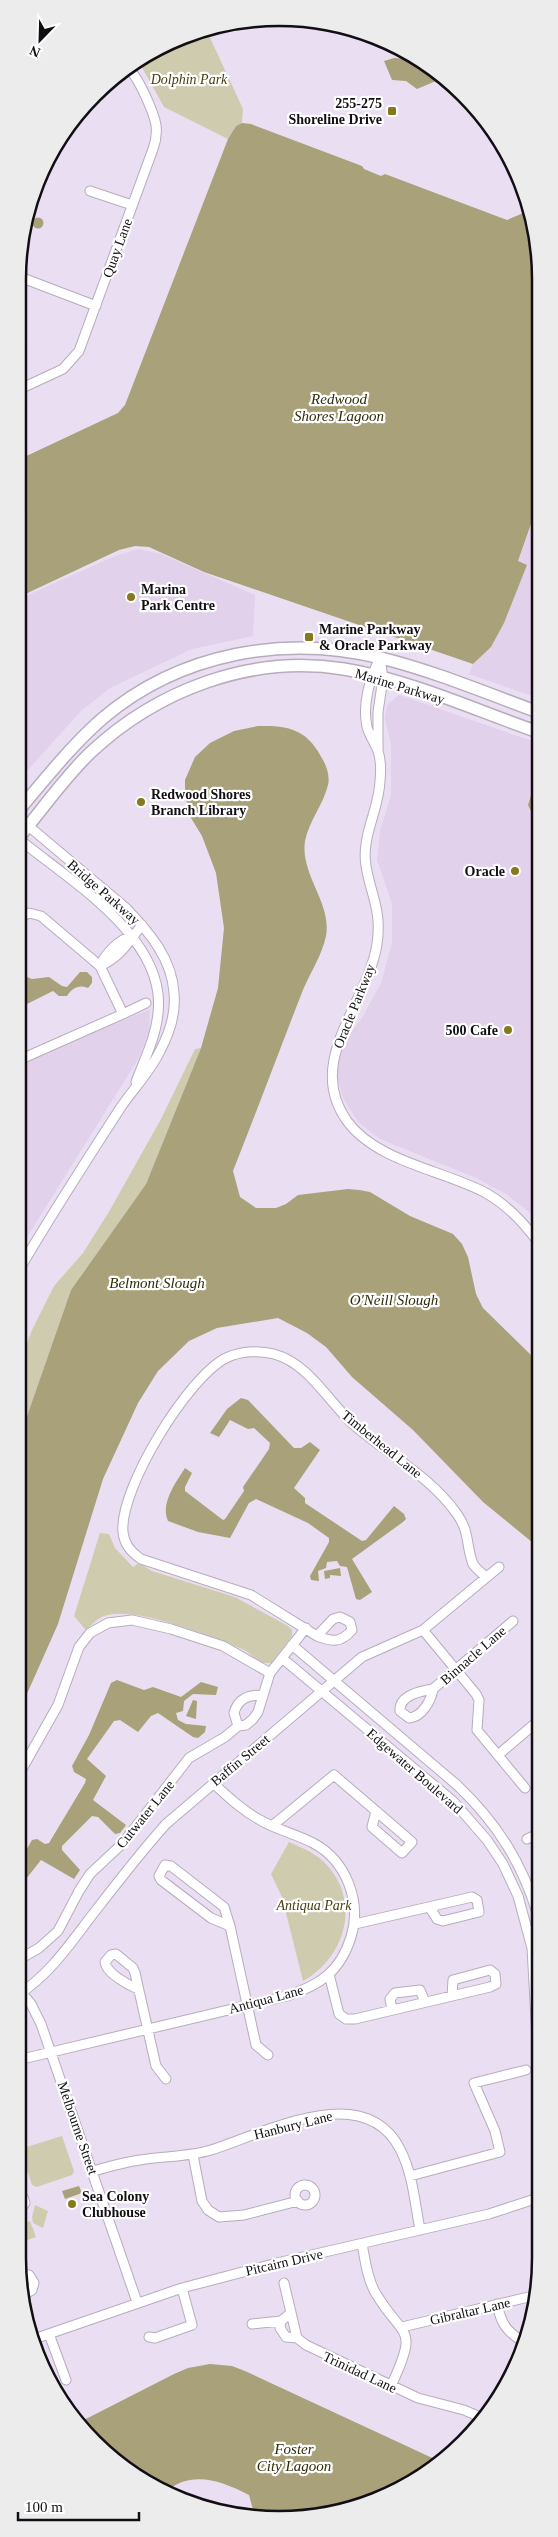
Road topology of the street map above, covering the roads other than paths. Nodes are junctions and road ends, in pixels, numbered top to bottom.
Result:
1 (132, 74) edge
2 (90, 191) dead end
3 (132, 205) junction
4 (26, 279) edge
5 (96, 306) junction
6 (26, 386) edge
7 (380, 658) junction
8 (372, 676) junction
9 (384, 678) junction
10 (532, 710) edge
11 (532, 730) edge
12 (378, 751) junction
13 (26, 802) edge
14 (26, 820) edge
15 (26, 824) edge
16 (26, 844) edge
17 (26, 915) edge
18 (142, 924) junction
19 (133, 936) junction
20 (100, 966) junction
21 (146, 1003) dead end
22 (123, 1014) junction
23 (26, 1057) edge
24 (134, 1087) junction
25 (532, 1235) edge
26 (26, 1258) edge
27 (499, 1567) dead end
28 (486, 1578) junction
29 (513, 1621) dead end
30 (306, 1628) junction
31 (423, 1630) junction
32 (317, 1636) dead end
33 (292, 1646) junction
34 (282, 1658) junction
35 (456, 1669) junction
36 (270, 1672) junction
37 (334, 1681) junction
38 (433, 1689) dead end
39 (321, 1691) junction
40 (262, 1695) junction
41 (238, 1726) junction
42 (532, 1726) edge
43 (498, 1755) junction
44 (26, 1762) edge
45 (212, 1783) junction
46 (525, 1788) dead end
47 (376, 1811) junction
48 (272, 1826) junction
49 (532, 1837) edge
50 (527, 1839) dead end
51 (532, 1886) edge
52 (532, 1890) edge
53 (518, 1896) junction
54 (430, 1908) junction
55 (355, 1924) junction
56 (230, 1926) junction
57 (532, 1948) edge
58 (26, 1955) edge
59 (329, 1974) junction
60 (26, 1988) edge
61 (138, 1989) dead end
62 (452, 1996) junction
63 (26, 2002) edge
64 (425, 2002) junction
65 (248, 2004) junction
66 (392, 2010) junction
67 (147, 2029) junction
68 (51, 2051) junction
69 (268, 2055) dead end
70 (26, 2058) edge
71 (526, 2070) dead end
72 (166, 2079) dead end
73 (193, 2155) junction
74 (93, 2172) junction
75 (410, 2176) junction
76 (532, 2200) edge
77 (298, 2201) dead end
78 (420, 2230) junction
79 (362, 2244) junction
80 (27, 2275) edge
81 (284, 2283) dead end
82 (182, 2288) junction
83 (28, 2292) edge
84 (529, 2297) edge
85 (136, 2302) junction
86 (497, 2304) junction
87 (291, 2313) junction
88 (280, 2321) junction
89 (252, 2324) dead end
90 (402, 2327) junction
91 (49, 2334) junction
92 (39, 2337) edge
93 (149, 2337) dead end
94 (297, 2338) junction
95 (518, 2339) edge
96 (66, 2380) dead end
97 (391, 2386) junction
98 (477, 2416) edge

1 - 3 street, Quay Lane
2 - 3 street
3 - 5 street, Quay Lane
4 - 5 street
5 - 6 street, Quay Lane
7 - 8 street, Oracle Parkway
7 - 9 street, Oracle Parkway
7 - 10 main road, Marine Parkway
7 - 13 main road, Marine Parkway
8 - 9 main road, Marine Parkway
8 - 12 street, Oracle Parkway
8 - 14 main road, Marine Parkway
9 - 11 main road, Marine Parkway
9 - 12 street, Oracle Parkway
12 - 25 street, Oracle Parkway
15 - 18 street, Bridge Parkway
16 - 19 street, Bridge Parkway
17 - 20 street
18 - 19 street
18 - 24 street, Bridge Parkway
19 - 20 street
19 - 24 street, Bridge Parkway
20 - 22 street
21 - 22 street
22 - 23 street
24 - 26 street, Bridge Parkway
27 - 28 street, Baffin Street
28 - 30 street, Timberhead Lane
28 - 31 street, Baffin Street
29 - 35 street, Binnacle Lane
30 - 32 street, Timberhead Lane
30 - 33 street, Cutwater Lane
31 - 35 street
31 - 37 street, Baffin Street
33 - 34 street, Cutwater Lane
33 - 37 street, Edgewater Boulevard
34 - 36 street, Cutwater Lane
34 - 39 street, Edgewater Boulevard
35 - 38 street, Binnacle Lane
35 - 43 street
36 - 40 street, Cutwater Lane
36 - 44 street
37 - 39 street, Baffin Street
37 - 51 street, Edgewater Boulevard
39 - 45 street, Baffin Street
39 - 53 street, Edgewater Boulevard
40 - 41 street, Cutwater Lane
40 - 41 street
41 - 58 street, Cutwater Lane
42 - 43 street
43 - 46 street
45 - 48 street, Antiqua Lane
45 - 60 street, Baffin Street
47 - 47 street
47 - 48 street
48 - 55 street, Antiqua Lane
49 - 50 street
52 - 53 street
53 - 57 street, Edgewater Boulevard
54 - 54 street
54 - 55 street
55 - 59 street, Antiqua Lane
56 - 56 street
56 - 65 street
59 - 65 street, Antiqua Lane
59 - 66 street
61 - 67 street
62 - 62 street
62 - 64 street
63 - 68 street, Melbourne Street
64 - 66 street
64 - 66 street
65 - 67 street, Antiqua Lane
65 - 69 street
67 - 68 street, Antiqua Lane
67 - 72 street
68 - 70 street, Antiqua Lane
68 - 74 street, Melbourne Street
71 - 75 street
73 - 74 street, Hanbury Lane
73 - 75 street, Hanbury Lane
73 - 77 street
74 - 85 street, Melbourne Street
75 - 78 street, Hanbury Lane
76 - 78 street, Pitcairn Drive
78 - 79 street, Pitcairn Drive
79 - 82 street, Pitcairn Drive
79 - 90 street
80 - 83 street
81 - 87 street
82 - 85 street, Pitcairn Drive
82 - 93 street
84 - 86 street, Gibraltar Lane
85 - 91 street, Pitcairn Drive
86 - 90 street, Gibraltar Lane
86 - 95 street
87 - 88 street
87 - 94 street
88 - 89 street
88 - 94 street, Trinidad Lane
90 - 97 street
91 - 92 street, Pitcairn Drive
91 - 96 street
94 - 97 street, Trinidad Lane
97 - 98 street, Trinidad Lane

